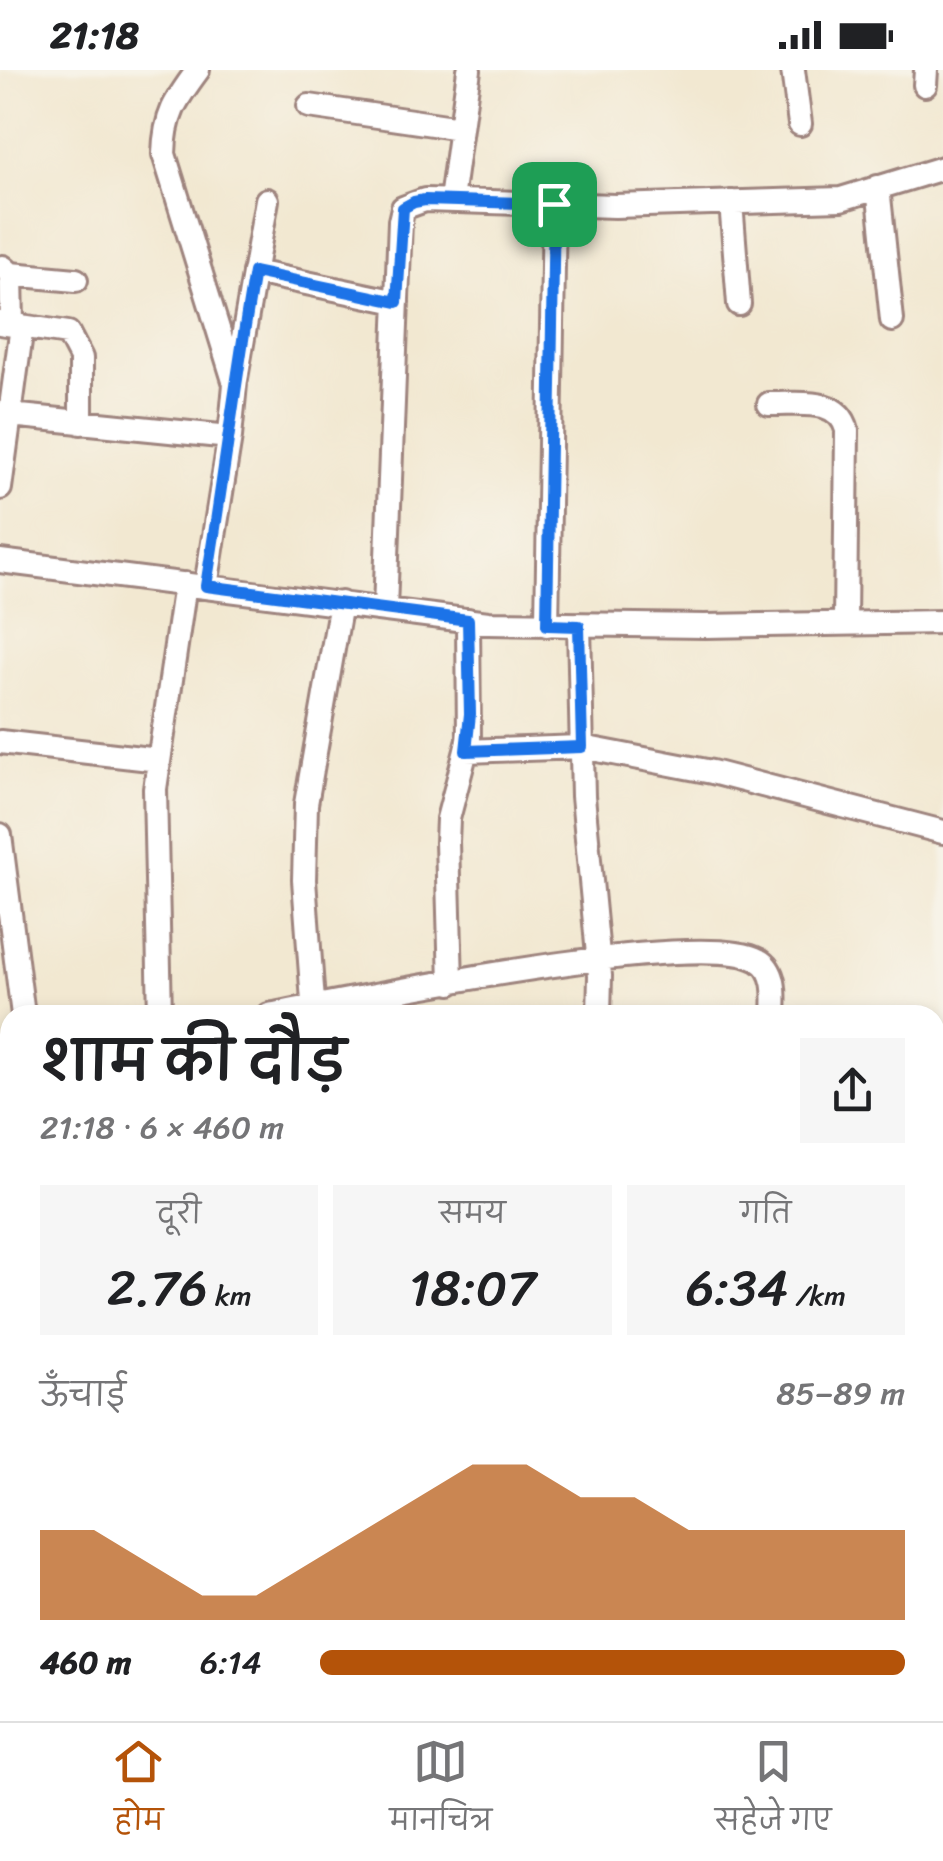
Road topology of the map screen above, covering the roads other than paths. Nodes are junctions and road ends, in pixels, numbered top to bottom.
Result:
1 (198, 70) edge
2 (469, 70) edge
3 (794, 70) edge
4 (309, 106) dead end
5 (800, 124) dead end
6 (460, 128) junction
7 (943, 168) edge
8 (878, 187) junction
9 (267, 200) dead end
10 (450, 200) junction
11 (730, 202) junction
12 (554, 204) junction
13 (6, 270) edge
14 (254, 272) junction
15 (76, 280) dead end
16 (397, 302) junction
17 (740, 304) dead end
18 (892, 320) dead end
19 (11, 325) edge
20 (235, 384) junction
21 (770, 404) dead end
22 (6, 415) edge
23 (81, 424) junction
24 (230, 437) junction
25 (0, 488) edge
26 (0, 562) edge
27 (196, 585) junction
28 (341, 603) junction
29 (385, 609) junction
30 (468, 620) junction
31 (943, 622) edge
32 (845, 623) junction
33 (547, 625) junction
34 (579, 626) junction
35 (0, 742) edge
36 (582, 747) junction
37 (466, 751) junction
38 (159, 760) junction
39 (943, 832) edge
40 (0, 834) edge
41 (3, 884) edge
42 (598, 961) junction
43 (452, 984) junction
44 (21, 1005) edge
45 (160, 1005) edge
46 (314, 1005) edge
47 (345, 1005) edge
48 (599, 1005) edge
49 (774, 1005) edge

1 - 20 street
2 - 6 street
3 - 5 street
4 - 6 street
6 - 10 street
7 - 8 street
8 - 11 street
8 - 18 street
9 - 14 street
10 - 12 street
10 - 16 street
11 - 12 street
11 - 17 street
12 - 33 street
13 - 15 street
13 - 19 street
14 - 16 street
14 - 20 street
16 - 29 street
19 - 22 street
19 - 23 street
20 - 24 street
21 - 32 street
22 - 23 street
22 - 25 street
23 - 24 street
24 - 27 street
26 - 27 street
27 - 28 street
27 - 38 street
28 - 29 street
28 - 46 street
29 - 30 street
30 - 33 street
30 - 37 street
31 - 32 street
32 - 34 street
33 - 34 street
34 - 36 street
35 - 38 street
36 - 37 street
36 - 39 street
36 - 42 street
37 - 43 street
38 - 45 street
40 - 41 street
41 - 44 street
42 - 43 street
42 - 48 street
42 - 49 street
43 - 47 street

